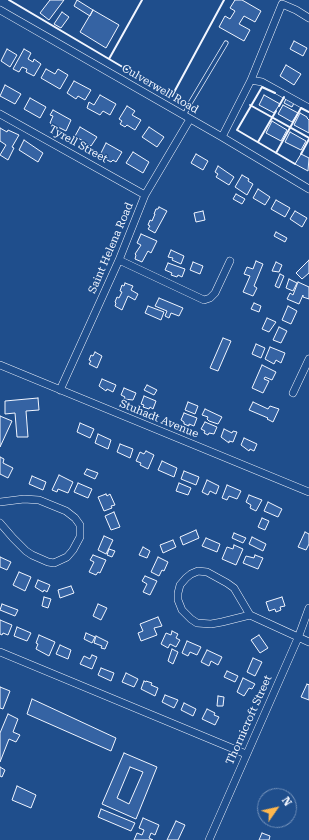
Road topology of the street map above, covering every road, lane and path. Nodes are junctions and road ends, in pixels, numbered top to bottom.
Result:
1 (283, 2) edge
2 (0, 10) edge
3 (309, 18) edge
4 (226, 43) dead end
5 (251, 80) junction
6 (309, 108) edge
7 (0, 114) edge
8 (187, 118) junction
9 (222, 137) junction
10 (309, 189) edge
11 (145, 195) junction
12 (119, 260) junction
13 (230, 261) dead end
14 (309, 359) edge
15 (0, 365) edge
16 (60, 390) junction
17 (293, 393) dead end
18 (309, 492) edge
19 (0, 502) edge
20 (0, 523) edge
21 (309, 608) edge
22 (250, 615) junction
23 (298, 638) junction
24 (309, 642) edge
25 (0, 652) edge
26 (246, 754) junction
27 (209, 840) edge

1 - 3 street
1 - 5 street
2 - 8 street, Culverwell Road
4 - 8 lane
5 - 6 street
5 - 9 street
7 - 11 street, Tyrell Street
8 - 9 street, Culverwell Road
8 - 11 street, Saint Helena Road
9 - 10 street, Culverwell Road
11 - 12 street, Saint Helena Road
12 - 13 street
12 - 16 street, Saint Helena Road
14 - 17 street
15 - 16 street, Stuhadt Avenue
16 - 18 street, Stuhadt Avenue
19 - 20 street
21 - 23 street, Thornicroft Street
22 - 22 street
22 - 23 street
23 - 24 street
23 - 26 street, Thornicroft Street
25 - 26 street
26 - 27 street, Thornicroft Street

